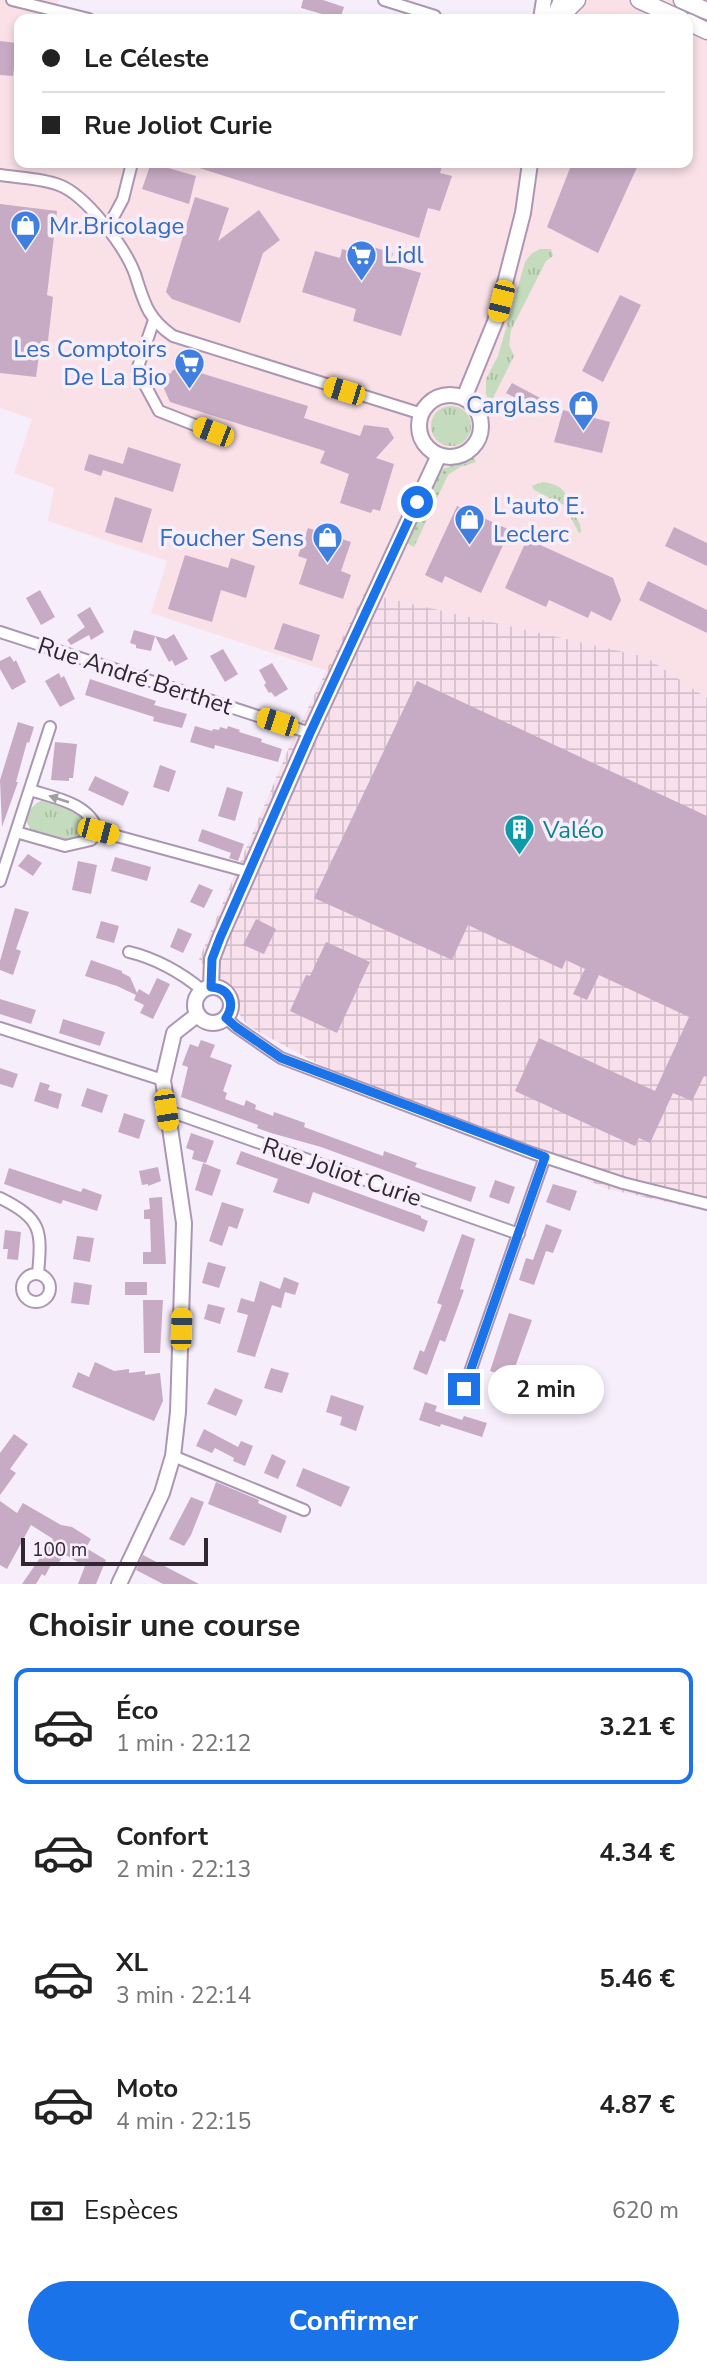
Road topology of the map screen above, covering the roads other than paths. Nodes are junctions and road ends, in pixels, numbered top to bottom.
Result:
1 (12, 0) edge
2 (384, 0) edge
3 (578, 0) edge
4 (639, 0) edge
5 (682, 0) edge
6 (707, 11) edge
7 (69, 14) edge
8 (429, 14) edge
9 (562, 14) edge
10 (670, 14) edge
11 (131, 168) edge
12 (529, 168) edge
13 (0, 175) edge
14 (107, 229) junction
15 (155, 320) junction
16 (464, 398) junction
17 (422, 414) junction
18 (213, 432) dead end
19 (439, 455) junction
20 (0, 632) edge
21 (50, 727) dead end
22 (310, 733) junction
23 (30, 790) junction
24 (98, 831) junction
25 (16, 832) junction
26 (249, 872) junction
27 (0, 881) edge
28 (129, 952) dead end
29 (207, 989) junction
30 (197, 1015) junction
31 (226, 1018) junction
32 (0, 1028) edge
33 (163, 1080) junction
34 (166, 1110) junction
35 (545, 1157) junction
36 (0, 1198) edge
37 (707, 1204) edge
38 (519, 1234) junction
39 (38, 1274) dead end
40 (464, 1389) dead end
41 (173, 1456) junction
42 (304, 1510) dead end
43 (119, 1584) edge

1 - 7 street
2 - 8 street
3 - 9 main road
4 - 10 main road
5 - 6 main road
11 - 14 street
12 - 16 street
13 - 14 street
14 - 15 street
15 - 17 street
15 - 18 street
16 - 17 street
16 - 19 street
17 - 19 street
19 - 22 street
20 - 22 street, Rue André Berthet
21 - 23 street
22 - 26 street
24 -> 23 street
23 - 25 street
24 - 25 street
24 - 26 street
25 - 27 street
26 - 29 street
28 - 29 street
29 - 30 street
29 - 31 street
30 - 31 street
30 - 33 street
31 - 35 street
32 - 33 street
33 - 34 street
34 - 38 street, Rue Joliot Curie
34 - 41 street
35 - 37 street
35 - 38 street
36 - 39 street
38 - 40 street
41 - 42 street
41 - 43 street

